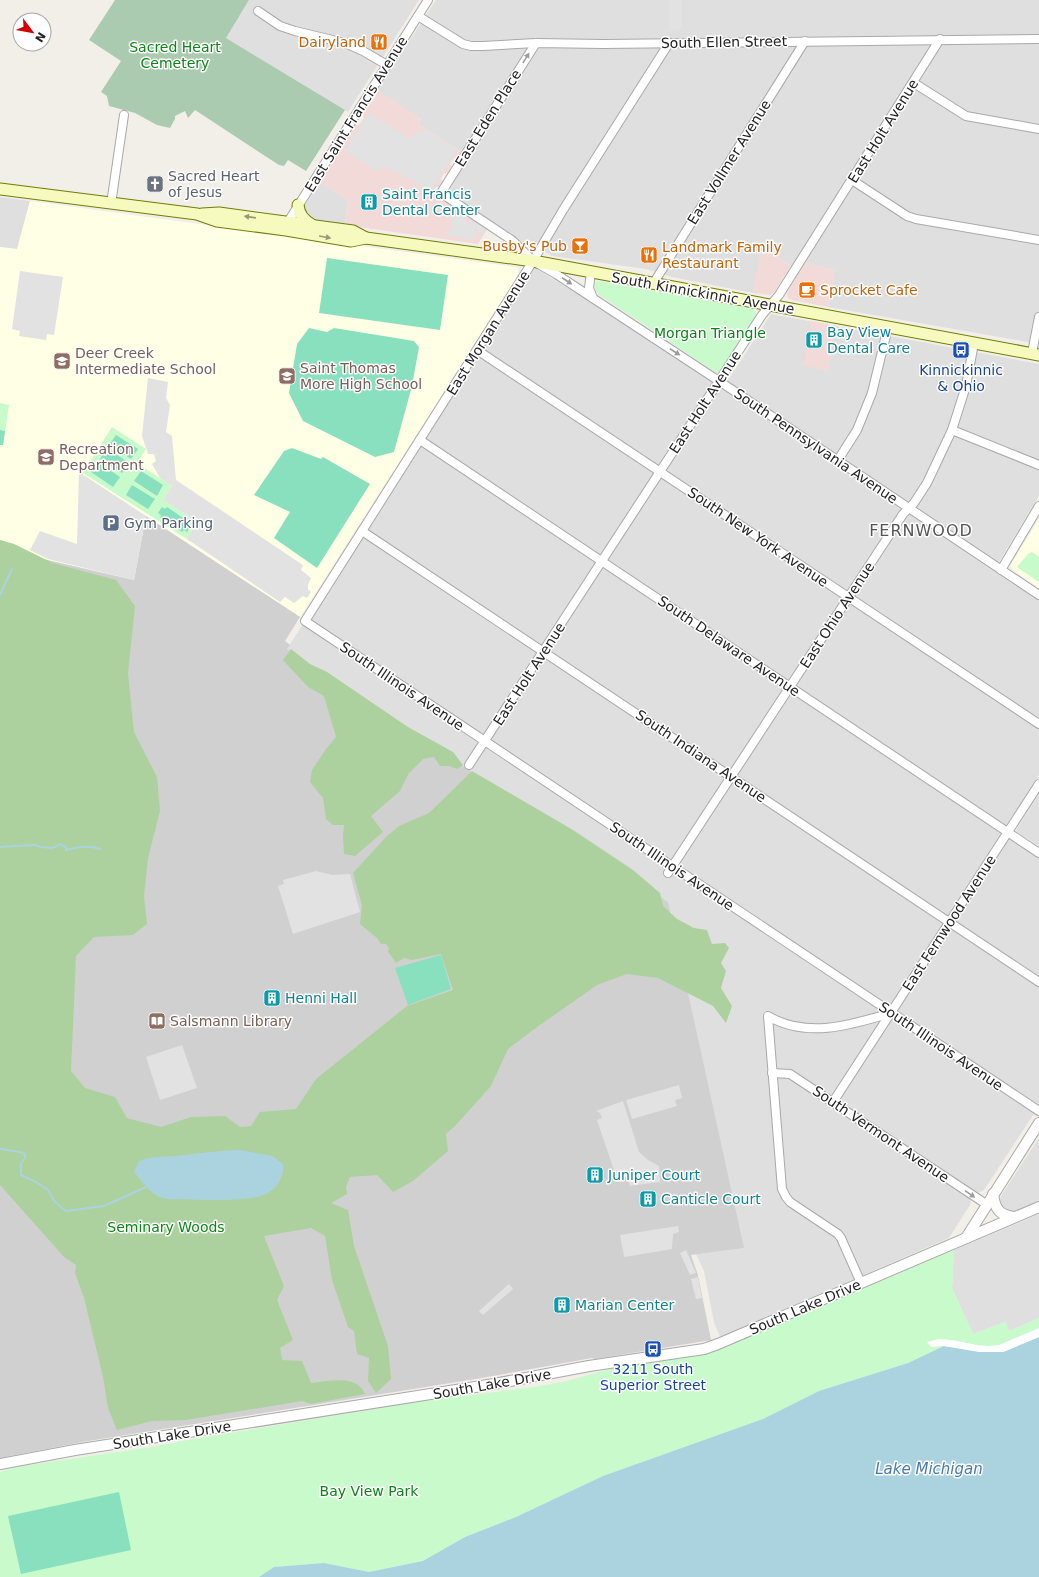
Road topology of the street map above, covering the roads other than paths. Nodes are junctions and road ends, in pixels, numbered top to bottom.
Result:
1 (428, 0) edge
2 (258, 11) dead end
3 (418, 16) junction
4 (940, 39) junction
5 (1039, 39) edge
6 (805, 41) junction
7 (536, 43) junction
8 (669, 43) junction
9 (387, 65) junction
10 (914, 83) junction
11 (124, 115) dead end
12 (1039, 129) edge
13 (852, 180) junction
14 (0, 189) edge
15 (441, 193) joint
16 (111, 204) junction
17 (298, 206) junction
18 (312, 225) junction
19 (287, 226) junction
20 (366, 238) junction
21 (1039, 240) edge
22 (533, 261) junction
23 (591, 272) junction
24 (653, 284) junction
25 (593, 298) junction
26 (771, 305) junction
27 (1039, 317) edge
28 (888, 327) junction
29 (974, 343) junction
30 (477, 350) junction
31 (1036, 354) edge
32 (719, 381) junction
33 (952, 430) junction
34 (420, 440) junction
35 (838, 460) junction
36 (1039, 465) edge
37 (660, 472) junction
38 (1039, 506) edge
39 (908, 508) junction
40 (362, 531) junction
41 (602, 562) junction
42 (1001, 570) junction
43 (1039, 595) edge
44 (849, 597) junction
45 (305, 621) joint
46 (543, 652) junction
47 (790, 687) junction
48 (1039, 724) edge
49 (485, 741) junction
50 (469, 765) dead end
51 (731, 777) junction
52 (1039, 784) edge
53 (1008, 832) junction
54 (1039, 853) edge
55 (670, 870) junction
56 (950, 922) junction
57 (1039, 982) edge
58 (891, 1013) junction
59 (772, 1073) junction
60 (833, 1102) junction
61 (1039, 1111) edge
62 (1039, 1123) edge
63 (993, 1194) junction
64 (986, 1204) junction
65 (1039, 1207) edge
66 (1014, 1217) junction
67 (966, 1238) junction
68 (861, 1283) junction
69 (0, 1464) edge

1 - 3 street, East Saint Francis Avenue
2 - 9 street
3 - 7 street, South Ellen Street
3 - 9 street, East Saint Francis Avenue
4 - 5 street, South Ellen Street
4 - 6 street, South Ellen Street
4 - 10 street, East Holt Avenue
6 - 8 street, South Ellen Street
6 - 24 street, East Vollmer Avenue
7 - 8 street, South Ellen Street
15 -> 7 street, East Eden Place
8 - 22 street, East Morgan Avenue
9 - 17 street, East Saint Francis Avenue
10 - 12 street
10 - 13 street, East Holt Avenue
11 - 16 street
13 - 21 street
13 - 26 street, East Holt Avenue
14 - 16 main road, South Kinnickinnic Avenue
15 - 22 street, South Pennsylvania Avenue
16 - 19 main road, South Kinnickinnic Avenue
17 - 18 main road
17 - 19 street, East Saint Francis Avenue
18 - 19 main road, South Kinnickinnic Avenue
18 - 20 main road, South Kinnickinnic Avenue
19 -> 20 main road, South Kinnickinnic Avenue
20 - 22 main road, South Kinnickinnic Avenue
22 - 23 main road, South Kinnickinnic Avenue
22 -> 25 street, South Pennsylvania Avenue
22 - 30 street, East Morgan Avenue
23 - 24 main road, South Kinnickinnic Avenue
23 - 25 street
24 - 26 main road, South Kinnickinnic Avenue
25 -> 32 street, South Pennsylvania Avenue
26 - 28 main road, South Kinnickinnic Avenue
26 - 32 street, East Holt Avenue
27 - 31 street
28 - 29 main road, South Kinnickinnic Avenue
28 - 35 street
29 - 31 main road, South Kinnickinnic Avenue
29 - 33 street, East Ohio Avenue
30 - 34 street, East Morgan Avenue
30 - 37 street, South New York Avenue
32 - 35 street, South Pennsylvania Avenue
32 - 37 street, East Holt Avenue
33 - 36 street
33 - 39 street, East Ohio Avenue
34 - 40 street, East Morgan Avenue
34 - 41 street, South Delaware Avenue
35 - 39 street, South Pennsylvania Avenue
37 - 41 street, East Holt Avenue
37 - 44 street, South New York Avenue
38 - 42 street
39 - 42 street, South Pennsylvania Avenue
39 - 44 street, East Ohio Avenue
40 - 45 street, East Morgan Avenue
40 - 46 street, South Indiana Avenue
41 - 46 street, East Holt Avenue
41 - 47 street, South Delaware Avenue
42 - 43 street, South Pennsylvania Avenue
44 - 47 street, East Ohio Avenue
44 - 48 street, South New York Avenue
45 - 49 street, South Illinois Avenue
46 - 49 street, East Holt Avenue
46 - 51 street, South Indiana Avenue
47 - 51 street, East Ohio Avenue
47 - 53 street, South Delaware Avenue
49 - 50 street, East Holt Avenue
49 - 55 street, South Illinois Avenue
51 - 55 street, East Ohio Avenue
51 - 56 street, South Indiana Avenue
52 - 53 street, East Fernwood Avenue
53 - 54 street, South Delaware Avenue
53 - 56 street, East Fernwood Avenue
55 - 58 street, South Illinois Avenue
56 - 57 street, South Indiana Avenue
56 - 58 street, East Fernwood Avenue
58 - 59 street
58 - 60 street, East Fernwood Avenue
58 - 61 street, South Illinois Avenue
59 - 60 street, South Vermont Avenue
59 - 68 street
60 -> 64 street, South Vermont Avenue
62 - 63 street
63 - 64 street
63 - 66 street
64 - 67 street
65 - 66 street, South Lake Drive
66 - 67 street, South Lake Drive
67 - 68 street, South Lake Drive
68 - 69 street, South Lake Drive

